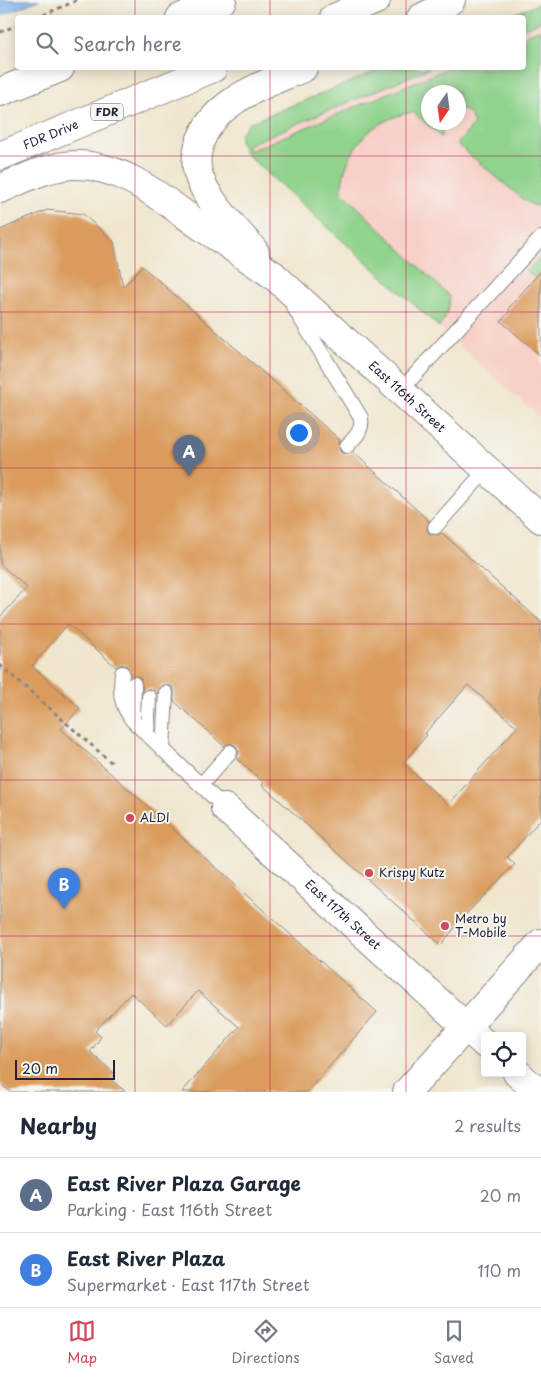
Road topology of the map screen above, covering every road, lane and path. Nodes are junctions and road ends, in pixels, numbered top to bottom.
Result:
1 (78, 0) edge
2 (222, 0) edge
3 (376, 0) edge
4 (451, 0) edge
5 (43, 15) edge
6 (187, 15) edge
7 (341, 15) edge
8 (427, 15) edge
9 (15, 26) edge
10 (0, 32) edge
11 (55, 70) edge
12 (208, 70) edge
13 (298, 70) edge
14 (0, 92) edge
15 (0, 156) edge
16 (0, 189) edge
17 (541, 238) edge
18 (275, 277) junction
19 (401, 390) junction
20 (347, 446) dead end
21 (487, 469) junction
22 (541, 519) edge
23 (435, 527) dead end
24 (0, 665) edge
25 (122, 673) dead end
26 (134, 684) dead end
27 (166, 693) dead end
28 (149, 697) dead end
29 (133, 721) junction
30 (147, 735) junction
31 (163, 750) junction
32 (230, 752) dead end
33 (112, 763) dead end
34 (201, 785) junction
35 (225, 808) joint
36 (541, 943) edge
37 (475, 1035) edge
38 (521, 1077) edge
39 (407, 1092) edge
40 (538, 1092) edge

1 - 5 path
2 - 6 main road
3 - 7 main road
4 - 8 main road
9 - 10 path
11 - 14 main road
12 - 15 main road, FDR Drive / FDR
13 - 18 main road
16 - 18 main road
17 - 19 lane
18 - 19 main road, East 116th Street
18 - 20 lane
19 - 21 main road, East 116th Street
21 - 22 main road, East 116th Street
21 - 23 lane
24 - 33 path
25 - 29 lane, East 117th Street
26 - 29 lane
27 - 31 lane
28 - 30 lane
29 - 30 lane, East 117th Street
30 - 31 lane, East 117th Street
31 - 34 lane, East 117th Street
32 - 34 lane
34 - 35 lane, East 117th Street
35 - 37 main road, East 117th Street
36 - 37 main road
37 - 39 main road
38 - 40 main road

